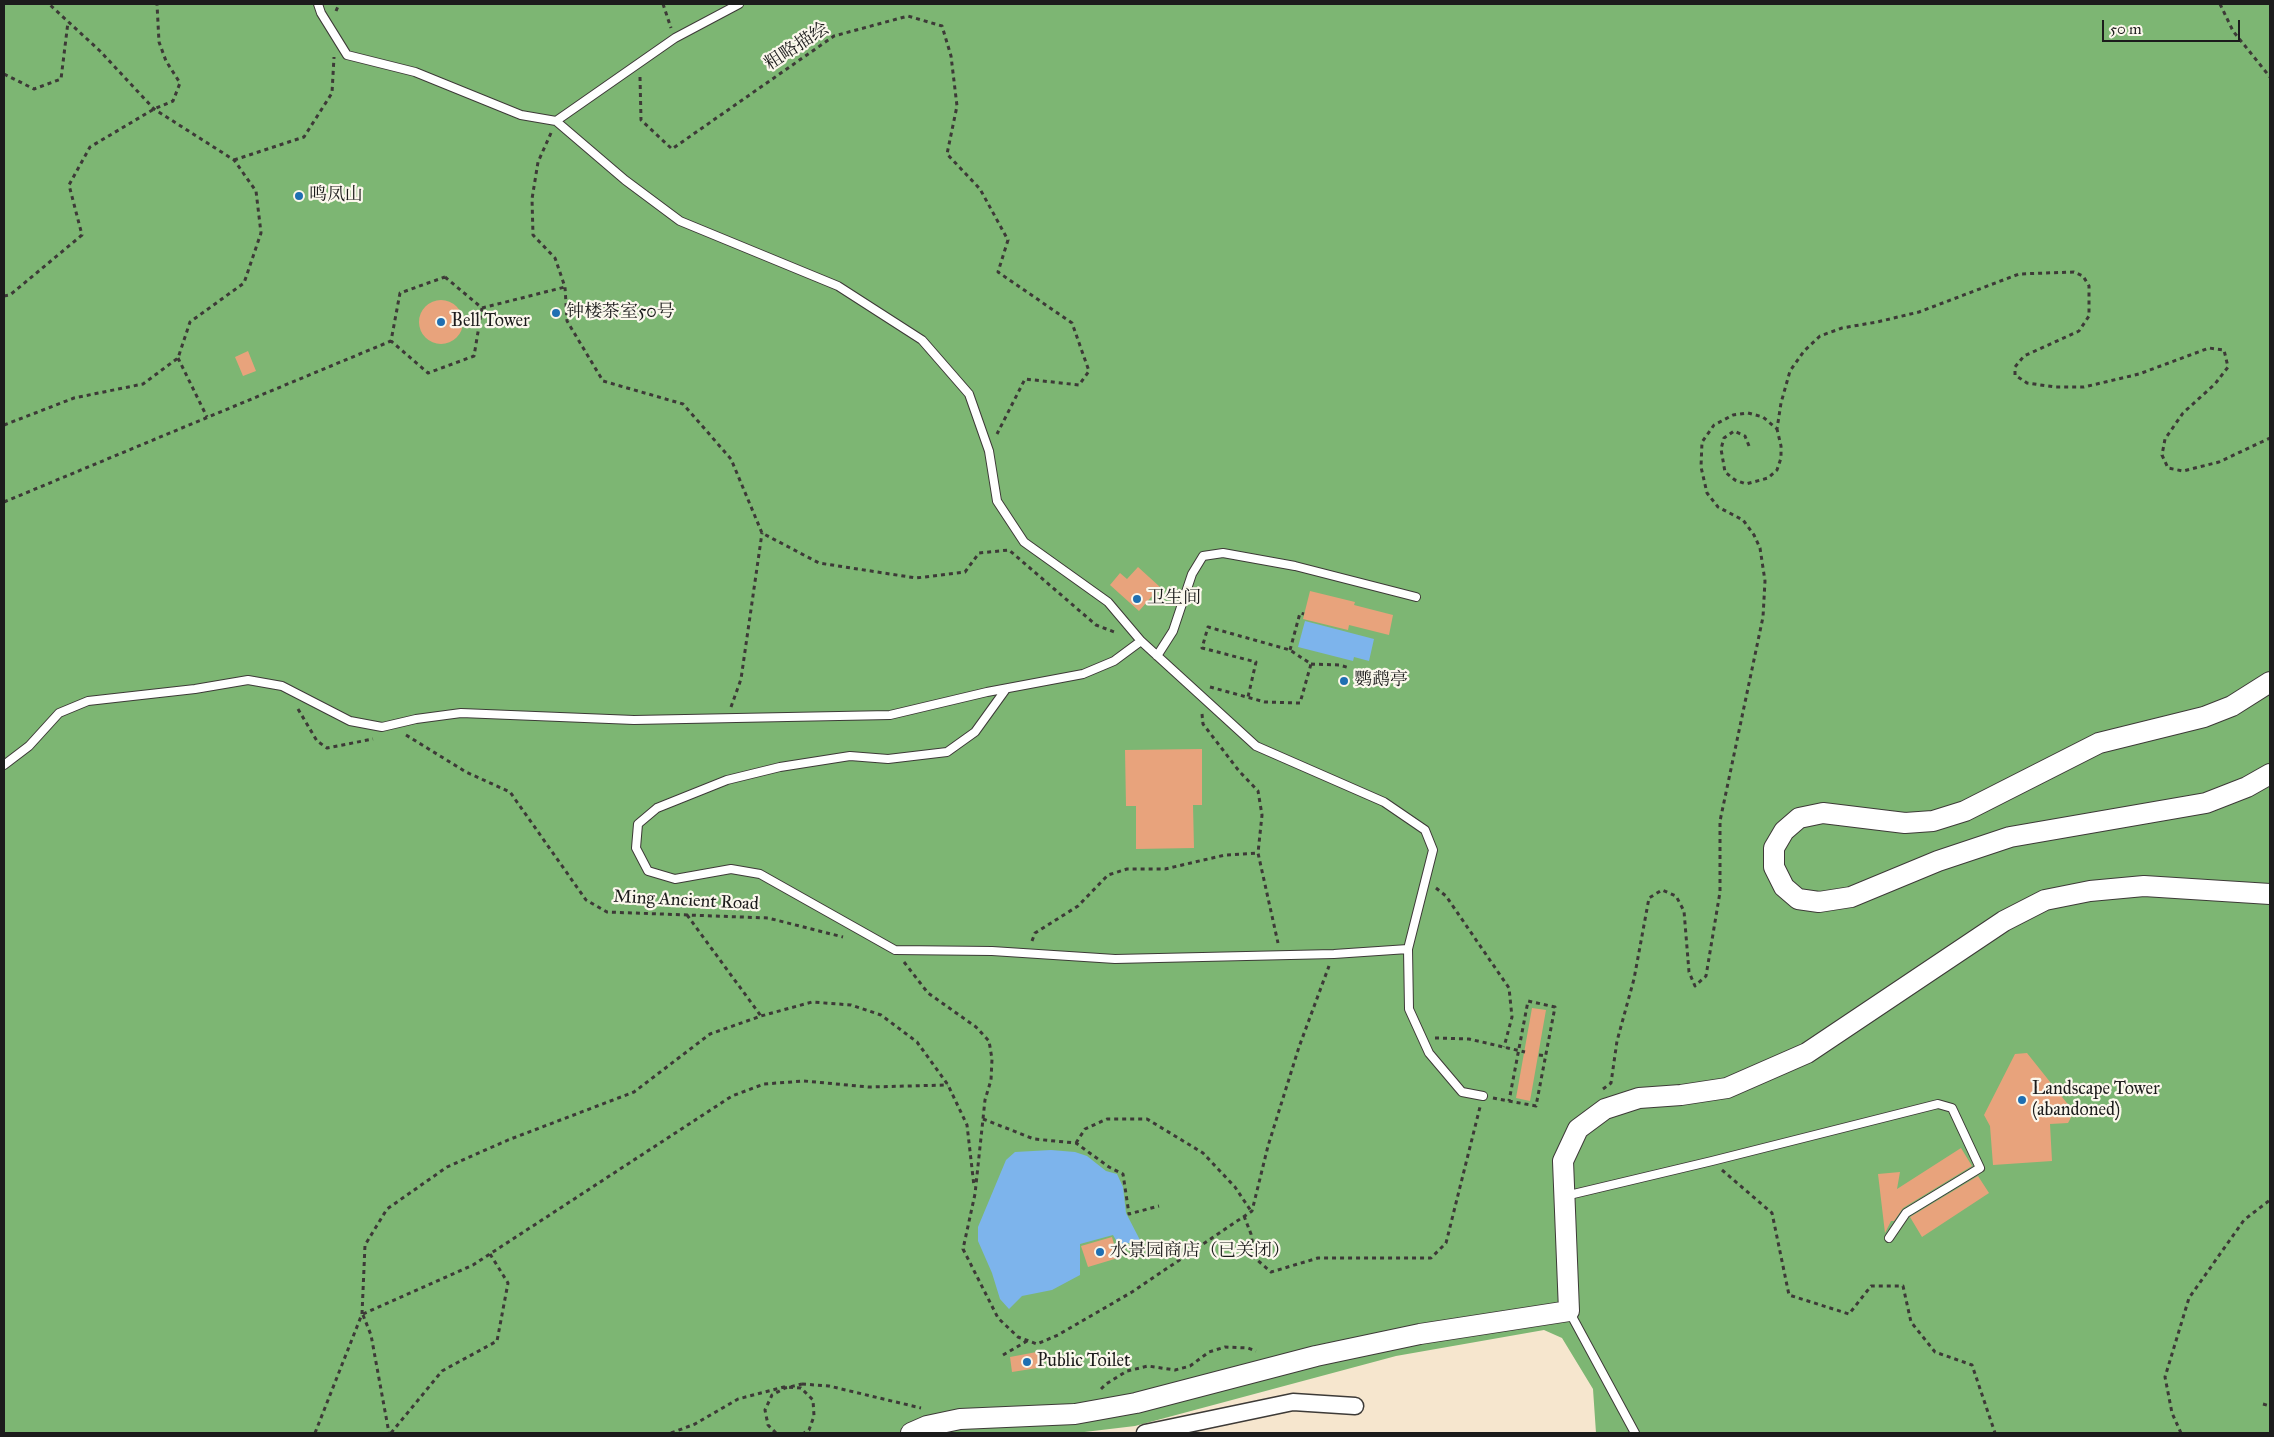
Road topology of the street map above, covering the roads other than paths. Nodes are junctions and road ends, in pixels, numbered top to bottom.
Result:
1 (318, 4) edge
2 (739, 4) edge
3 (556, 121) junction
4 (1416, 597) dead end
5 (1141, 642) junction
6 (1157, 656) junction
7 (2270, 682) edge
8 (1006, 689) junction
9 (4, 765) edge
10 (2270, 774) edge
11 (2270, 894) edge
12 (1408, 948) junction
13 (1483, 1096) road end
14 (1563, 1197) junction
15 (1889, 1238) dead end
16 (1569, 1311) junction
17 (1355, 1406) dead end
18 (911, 1433) edge
19 (1145, 1433) edge
20 (1635, 1433) edge

1 - 3 lane
2 - 3 lane
3 - 5 lane
4 - 6 lane
5 - 6 lane
5 - 8 lane
6 - 12 lane
7 - 10 street
8 - 9 lane
8 - 12 lane
11 - 14 street
12 - 13 lane
14 - 15 lane
14 - 16 street
16 - 18 street
16 - 20 lane
17 - 19 street

